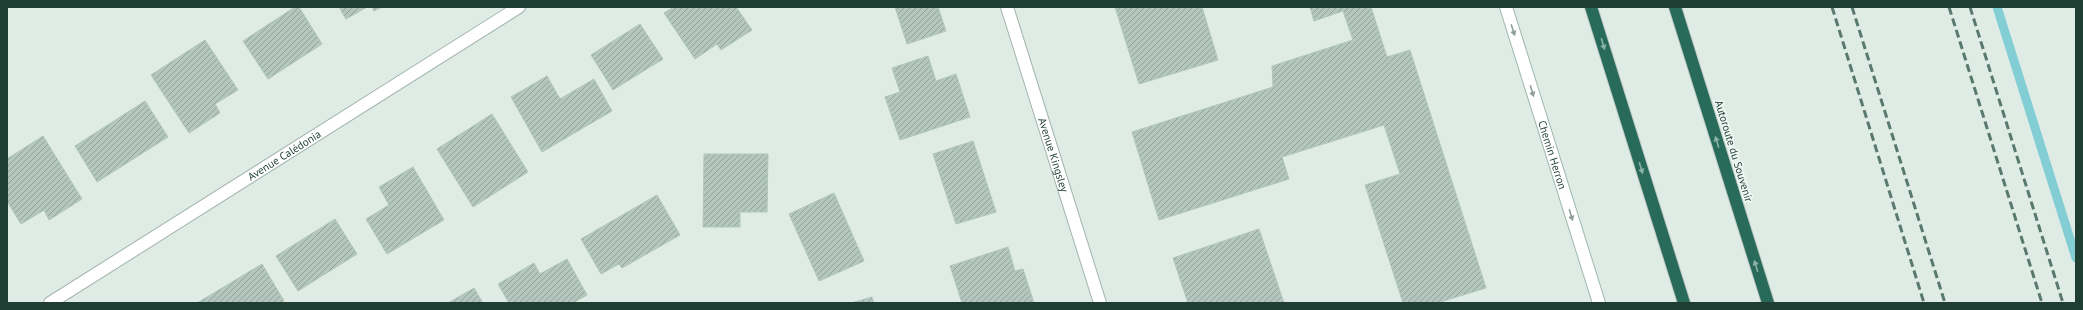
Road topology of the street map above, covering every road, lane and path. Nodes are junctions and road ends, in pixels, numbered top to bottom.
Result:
1 (519, 7) edge
2 (1007, 7) edge
3 (1506, 7) edge
4 (1591, 7) edge
5 (1675, 7) edge
6 (50, 303) edge
7 (1100, 303) edge
8 (1599, 303) edge
9 (1684, 303) edge
10 (1768, 303) edge

1 - 6 street, Avenue Calédonia
2 - 7 street, Avenue Kingsley
3 -> 8 street, Chemin Herron
4 -> 9 highway
10 -> 5 highway, Autoroute du Souvenir

